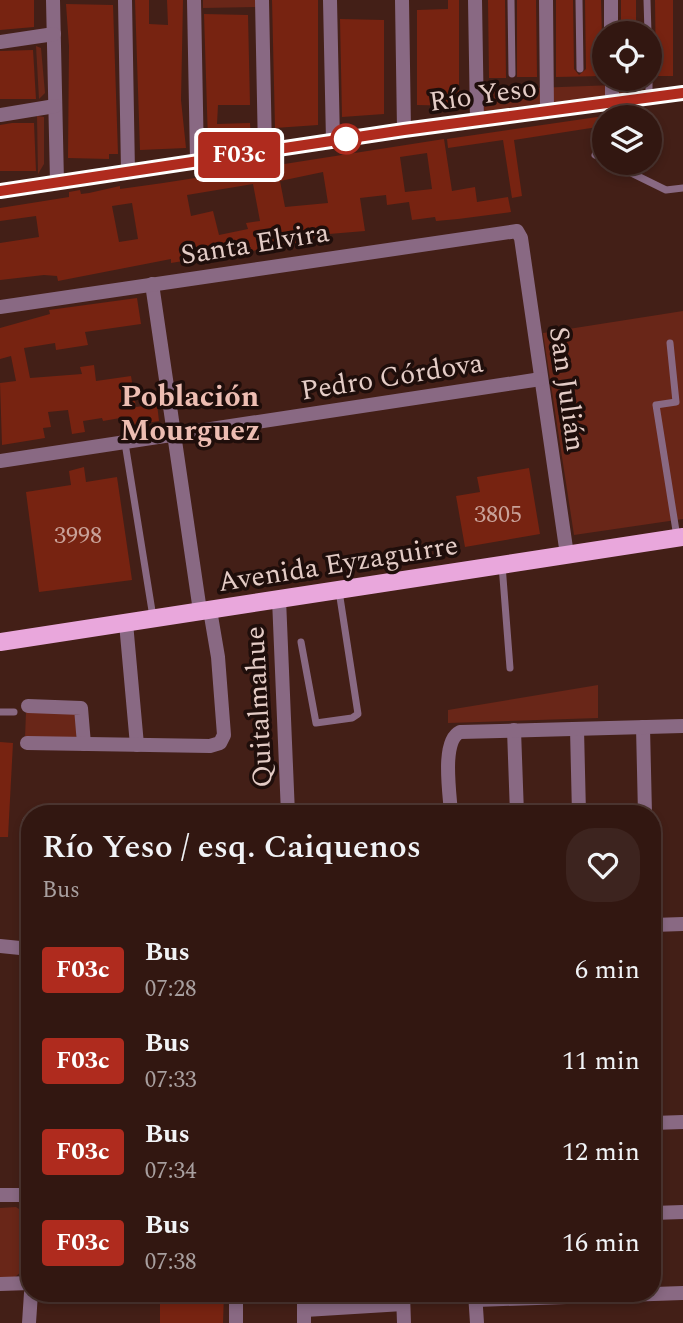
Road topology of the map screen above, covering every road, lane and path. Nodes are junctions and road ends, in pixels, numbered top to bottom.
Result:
1 (53, 0) edge
2 (125, 0) edge
3 (194, 0) edge
4 (262, 0) edge
5 (330, 0) edge
6 (402, 0) edge
7 (475, 0) edge
8 (511, 0) edge
9 (546, 0) edge
10 (579, 0) edge
11 (611, 0) edge
12 (647, 0) edge
13 (611, 21) edge
14 (648, 21) edge
15 (54, 34) junction
16 (0, 42) edge
17 (580, 69) dead end
18 (512, 74) dead end
19 (612, 91) edge
20 (649, 91) edge
21 (683, 93) edge
22 (649, 97) junction
23 (612, 102) junction
24 (55, 106) junction
25 (547, 111) junction
26 (0, 115) edge
27 (477, 121) junction
28 (404, 130) junction
29 (333, 141) junction
30 (265, 151) junction
31 (197, 161) junction
32 (128, 172) junction
33 (635, 175) edge
34 (57, 183) junction
35 (683, 188) edge
36 (0, 191) edge
37 (517, 231) joint
38 (152, 284) junction
39 (0, 307) edge
40 (670, 343) dead end
41 (541, 379) junction
42 (176, 434) junction
43 (125, 442) junction
44 (0, 461) edge
45 (680, 538) edge
46 (567, 555) junction
47 (502, 565) junction
48 (339, 590) junction
49 (279, 599) junction
50 (205, 610) junction
51 (153, 618) junction
52 (126, 622) junction
53 (0, 642) edge
54 (301, 642) dead end
55 (510, 668) dead end
56 (28, 706) dead end
57 (0, 712) edge
58 (14, 712) dead end
59 (683, 726) edge
60 (643, 727) junction
61 (577, 729) junction
62 (514, 730) junction
63 (27, 743) dead end
64 (84, 744) junction
65 (136, 745) junction
66 (288, 805) edge
67 (451, 805) edge
68 (517, 805) edge
69 (579, 805) edge
70 (645, 805) edge
71 (683, 924) edge
72 (661, 925) edge
73 (0, 946) edge
74 (21, 948) edge
75 (683, 1122) edge
76 (661, 1123) edge
77 (0, 1195) edge
78 (21, 1195) edge
79 (683, 1212) edge
80 (661, 1213) edge
81 (21, 1283) edge
82 (0, 1284) edge
83 (661, 1293) edge
84 (683, 1293) edge
85 (30, 1302) edge
86 (236, 1302) edge
87 (386, 1302) edge
88 (403, 1302) edge
89 (475, 1302) edge
90 (304, 1316) edge
91 (29, 1323) edge
92 (236, 1323) edge
93 (404, 1323) edge
94 (477, 1323) edge

1 - 15 street
2 - 32 street
3 - 31 street
4 - 30 street
5 - 29 street
6 - 28 street
7 - 27 street
8 - 18 lane
9 - 25 street
10 - 17 lane
11 - 13 street
12 - 14 lane
15 - 16 street
15 - 24 street
19 - 23 street
20 - 22 lane
21 - 22 street, Río Yeso
22 - 23 street, Río Yeso
23 - 25 street, Río Yeso
24 - 26 street
24 - 34 street
25 - 27 street, Río Yeso
27 - 28 street, Río Yeso
28 - 29 street, Río Yeso
29 - 30 street, Río Yeso
30 - 31 street, Río Yeso
31 - 32 street, Río Yeso
32 - 34 street, Río Yeso
33 - 35 lane
34 - 36 street, Río Yeso
37 - 38 street, Santa Elvira
37 - 41 street, San Julián
38 - 39 street, Santa Elvira
38 - 42 street
40 - 45 lane
41 - 42 street, Pedro Córdova
41 - 46 street, San Julián
42 - 43 street, Pedro Córdova
42 - 50 street
43 - 44 street, Pedro Córdova
43 - 51 lane
45 - 46 main road, Avenida Eyzaguirre
46 - 47 main road, Avenida Eyzaguirre
47 - 48 main road, Avenida Eyzaguirre
47 - 55 lane
48 - 49 main road, Avenida Eyzaguirre
48 - 54 lane
49 - 50 main road, Avenida Eyzaguirre
49 - 66 street, Quitalmahue
50 - 51 main road, Avenida Eyzaguirre
50 - 65 street
51 - 52 main road, Avenida Eyzaguirre
52 - 53 main road, Avenida Eyzaguirre
52 - 65 street
56 - 64 street
57 - 58 lane
59 - 60 street
60 - 61 street
60 - 70 street
61 - 62 street
61 - 69 street
62 - 67 street
62 - 68 street
63 - 64 street
64 - 65 street
71 - 72 street
73 - 74 street
75 - 76 street
77 - 78 street
79 - 80 street
81 - 82 street
83 - 84 street
85 - 91 street
86 - 92 street
87 - 90 street
88 - 93 street
89 - 94 street

